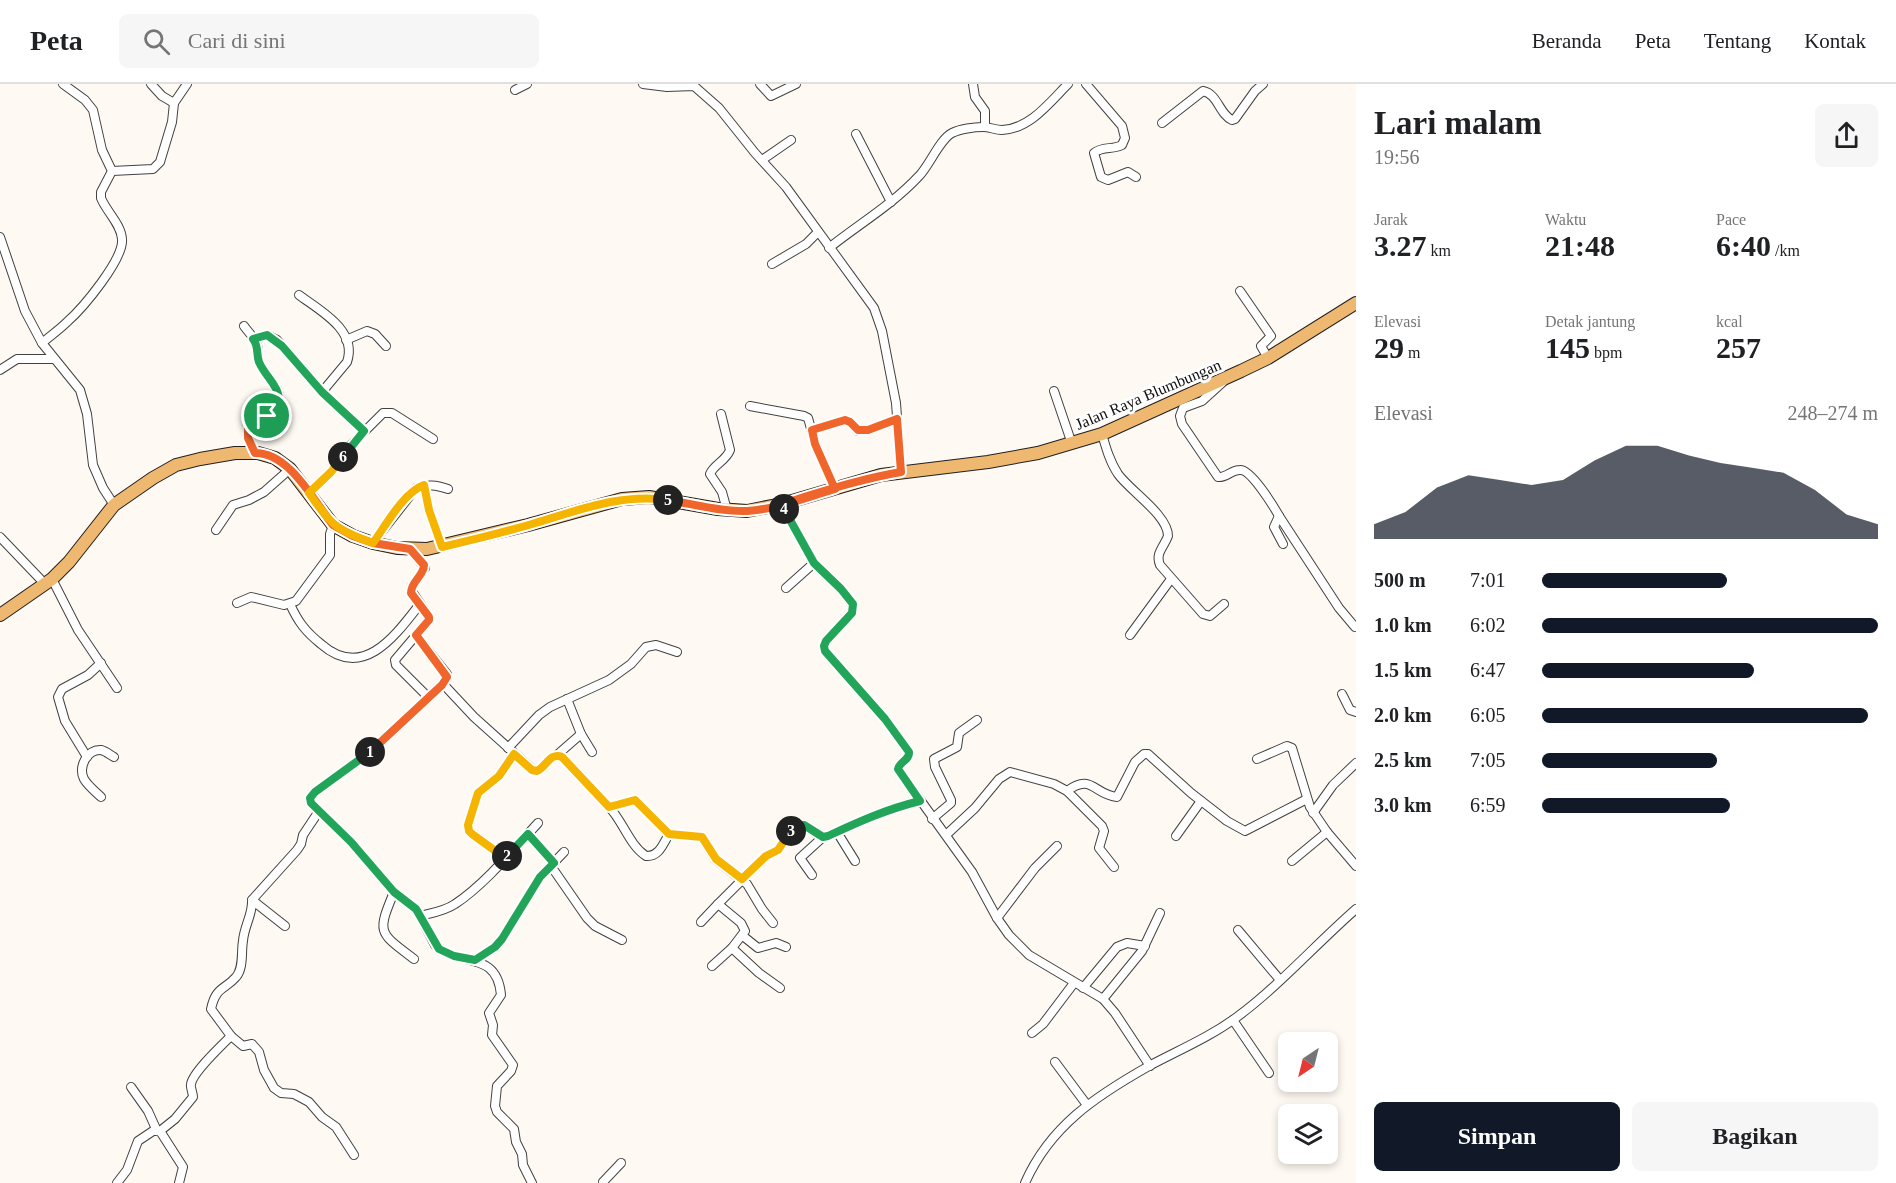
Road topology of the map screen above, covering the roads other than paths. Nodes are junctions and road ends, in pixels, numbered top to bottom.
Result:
1 (63, 84) edge
2 (151, 84) edge
3 (187, 84) edge
4 (527, 84) edge
5 (643, 84) edge
6 (759, 84) edge
7 (796, 84) edge
8 (973, 84) edge
9 (1068, 84) edge
10 (1086, 84) edge
11 (1263, 84) edge
12 (515, 90) dead end
13 (174, 103) junction
14 (1162, 123) dead end
15 (986, 127) junction
16 (856, 134) dead end
17 (791, 140) dead end
18 (762, 160) junction
19 (112, 171) junction
20 (1136, 177) dead end
21 (891, 202) junction
22 (818, 232) junction
23 (0, 237) edge
24 (829, 248) junction
25 (772, 264) dead end
26 (1240, 291) dead end
27 (299, 295) dead end
28 (1356, 303) edge
29 (244, 326) dead end
30 (253, 339) junction
31 (346, 340) junction
32 (42, 343) junction
33 (387, 346) dead end
34 (1268, 358) junction
35 (54, 359) junction
36 (0, 370) edge
37 (1228, 377) junction
38 (322, 392) junction
39 (1054, 392) dead end
40 (750, 406) dead end
41 (721, 414) dead end
42 (897, 419) junction
43 (812, 430) junction
44 (364, 431) junction
45 (1102, 434) junction
46 (433, 440) dead end
47 (1072, 444) junction
48 (255, 453) junction
49 (290, 469) junction
50 (901, 472) junction
51 (424, 485) junction
52 (448, 489) dead end
53 (835, 489) junction
54 (309, 493) junction
55 (782, 504) junction
56 (114, 505) junction
57 (727, 510) junction
58 (1279, 516) junction
59 (333, 525) junction
60 (216, 531) dead end
61 (0, 537) edge
62 (373, 543) junction
63 (1282, 544) dead end
64 (442, 547) junction
65 (410, 549) junction
66 (814, 563) junction
67 (1171, 579) junction
68 (49, 581) junction
69 (786, 588) dead end
70 (237, 603) dead end
71 (290, 604) junction
72 (420, 604) junction
73 (1224, 604) dead end
74 (0, 615) edge
75 (1355, 627) edge
76 (416, 635) junction
77 (1130, 635) dead end
78 (677, 652) dead end
79 (101, 663) junction
80 (442, 685) junction
81 (117, 688) dead end
82 (1342, 694) dead end
83 (428, 697) junction
84 (567, 699) junction
85 (1356, 712) edge
86 (977, 720) dead end
87 (582, 734) junction
88 (511, 751) junction
89 (592, 752) dead end
90 (557, 755) junction
91 (87, 757) junction
92 (114, 757) dead end
93 (1257, 759) dead end
94 (1356, 763) edge
95 (1067, 791) junction
96 (101, 797) dead end
97 (1307, 800) junction
98 (920, 801) junction
99 (1201, 801) junction
100 (609, 807) junction
101 (320, 812) junction
102 (1313, 813) junction
103 (932, 819) junction
104 (538, 823) dead end
105 (837, 832) junction
106 (1327, 832) junction
107 (528, 834) junction
108 (669, 834) junction
109 (946, 835) junction
110 (1176, 836) dead end
111 (823, 837) junction
112 (1057, 846) dead end
113 (564, 852) dead end
114 (505, 858) junction
115 (855, 861) dead end
116 (1292, 861) dead end
117 (552, 864) junction
118 (1356, 866) edge
119 (1114, 867) dead end
120 (812, 875) dead end
121 (742, 879) junction
122 (394, 892) junction
123 (252, 900) junction
124 (718, 904) junction
125 (1356, 909) edge
126 (1160, 913) dead end
127 (420, 916) junction
128 (997, 918) junction
129 (701, 922) dead end
130 (773, 923) dead end
131 (285, 926) dead end
132 (1238, 930) dead end
133 (743, 936) junction
134 (622, 940) dead end
135 (1145, 946) junction
136 (786, 947) dead end
137 (732, 948) junction
138 (414, 958) dead end
139 (475, 960) junction
140 (712, 966) dead end
141 (1280, 980) junction
142 (1074, 983) junction
143 (780, 988) dead end
144 (1083, 988) junction
145 (1103, 999) junction
146 (1233, 1020) junction
147 (1032, 1033) dead end
148 (231, 1036) junction
149 (1055, 1062) dead end
150 (1150, 1066) junction
151 (1269, 1073) dead end
152 (131, 1087) dead end
153 (1087, 1106) junction
154 (159, 1131) junction
155 (354, 1155) dead end
156 (621, 1163) dead end
157 (117, 1183) edge
158 (179, 1183) edge
159 (531, 1183) edge
160 (603, 1183) edge
161 (1025, 1183) edge

1 - 19 street
2 - 13 street
3 - 13 street
4 - 12 street
5 - 18 street
6 - 7 street
8 - 15 street
9 - 15 street
10 - 20 street
11 - 14 street
13 - 19 street
15 - 21 street
16 - 21 street
17 - 18 street
18 - 22 street
19 - 32 street
21 - 24 street
22 - 24 street
22 - 25 street
23 - 32 street
24 - 42 street
26 - 34 street
27 - 31 street
28 - 34 main road, Jalan Raya Blumbungan
29 - 30 street
30 - 38 street
30 - 48 street
31 - 33 street
31 - 38 street
32 - 35 street
34 - 37 main road, Jalan Raya Blumbungan
35 - 36 street
35 - 56 street
37 - 45 main road, Jalan Raya Blumbungan
37 - 58 street
38 - 44 street
39 - 47 street
40 - 43 street
41 - 57 street
42 - 43 street
42 - 50 street
43 - 53 street
44 - 46 street
44 - 54 street
45 - 47 main road, Jalan Raya Blumbungan
45 - 67 street
47 - 50 main road, Jalan Raya Blumbungan
48 - 49 main road, Jalan Raya Blumbungan
48 - 56 main road, Jalan Raya Blumbungan
49 - 54 main road, Jalan Raya Blumbungan
49 - 60 street
50 - 53 main road, Jalan Raya Blumbungan
51 - 52 street
51 - 62 street
51 - 64 street
53 - 55 main road, Jalan Raya Blumbungan
54 - 59 main road, Jalan Raya Blumbungan
55 - 57 main road, Jalan Raya Blumbungan
55 - 66 street
56 - 68 main road, Jalan Raya Blumbungan
57 - 64 main road, Jalan Raya Blumbungan
58 - 63 street
58 - 75 street
59 - 62 main road, Jalan Raya Blumbungan
59 - 71 street
61 - 68 street
62 - 65 main road, Jalan Raya Blumbungan
64 - 65 main road, Jalan Raya Blumbungan
65 - 72 street
66 - 69 street
66 - 98 street
67 - 73 street
67 - 77 street
68 - 74 main road, Jalan Raya Blumbungan
68 - 79 street
70 - 71 street
71 - 72 street
72 - 76 street
76 - 80 street
76 - 83 street
78 - 84 street
79 - 81 street
79 - 91 street
80 - 83 street
80 - 88 street
82 - 85 street
83 - 101 street
84 - 87 street
84 - 88 street
86 - 103 street
87 - 89 street
87 - 90 street
88 - 90 street
88 - 114 street
90 - 100 street
91 - 92 street
91 - 96 street
93 - 97 street
94 - 102 street
95 - 99 street
95 - 109 street
95 - 119 street
97 - 99 street
97 - 102 street
98 - 103 street
98 - 105 street
99 - 110 street
100 - 108 street
100 - 108 street
101 - 122 street
101 - 123 street
102 - 106 street
103 - 109 street
104 - 107 street
105 - 111 street
105 - 115 street
106 - 116 street
106 - 118 street
107 - 114 street
107 - 117 street
108 - 121 street
109 - 128 street
111 - 120 street
111 - 121 street
112 - 128 street
113 - 117 street
114 - 127 street
117 - 134 street
117 - 139 street
121 - 124 street
121 - 130 street
122 - 127 street
122 - 138 street
123 - 131 street
123 - 148 street
124 - 129 street
124 - 133 street
125 - 141 street
126 - 135 street
127 - 139 street
128 - 142 street
132 - 141 street
133 - 136 street
133 - 137 street
135 - 144 street
135 - 145 street
137 - 140 street
137 - 143 street
139 - 159 street
141 - 146 street
142 - 144 street
142 - 147 street
144 - 145 street
145 - 150 street
146 - 150 street
146 - 151 street
148 - 154 street
148 - 155 street
149 - 153 street
150 - 153 street
152 - 154 street
153 - 161 street
154 - 157 street
154 - 158 street
156 - 160 street

